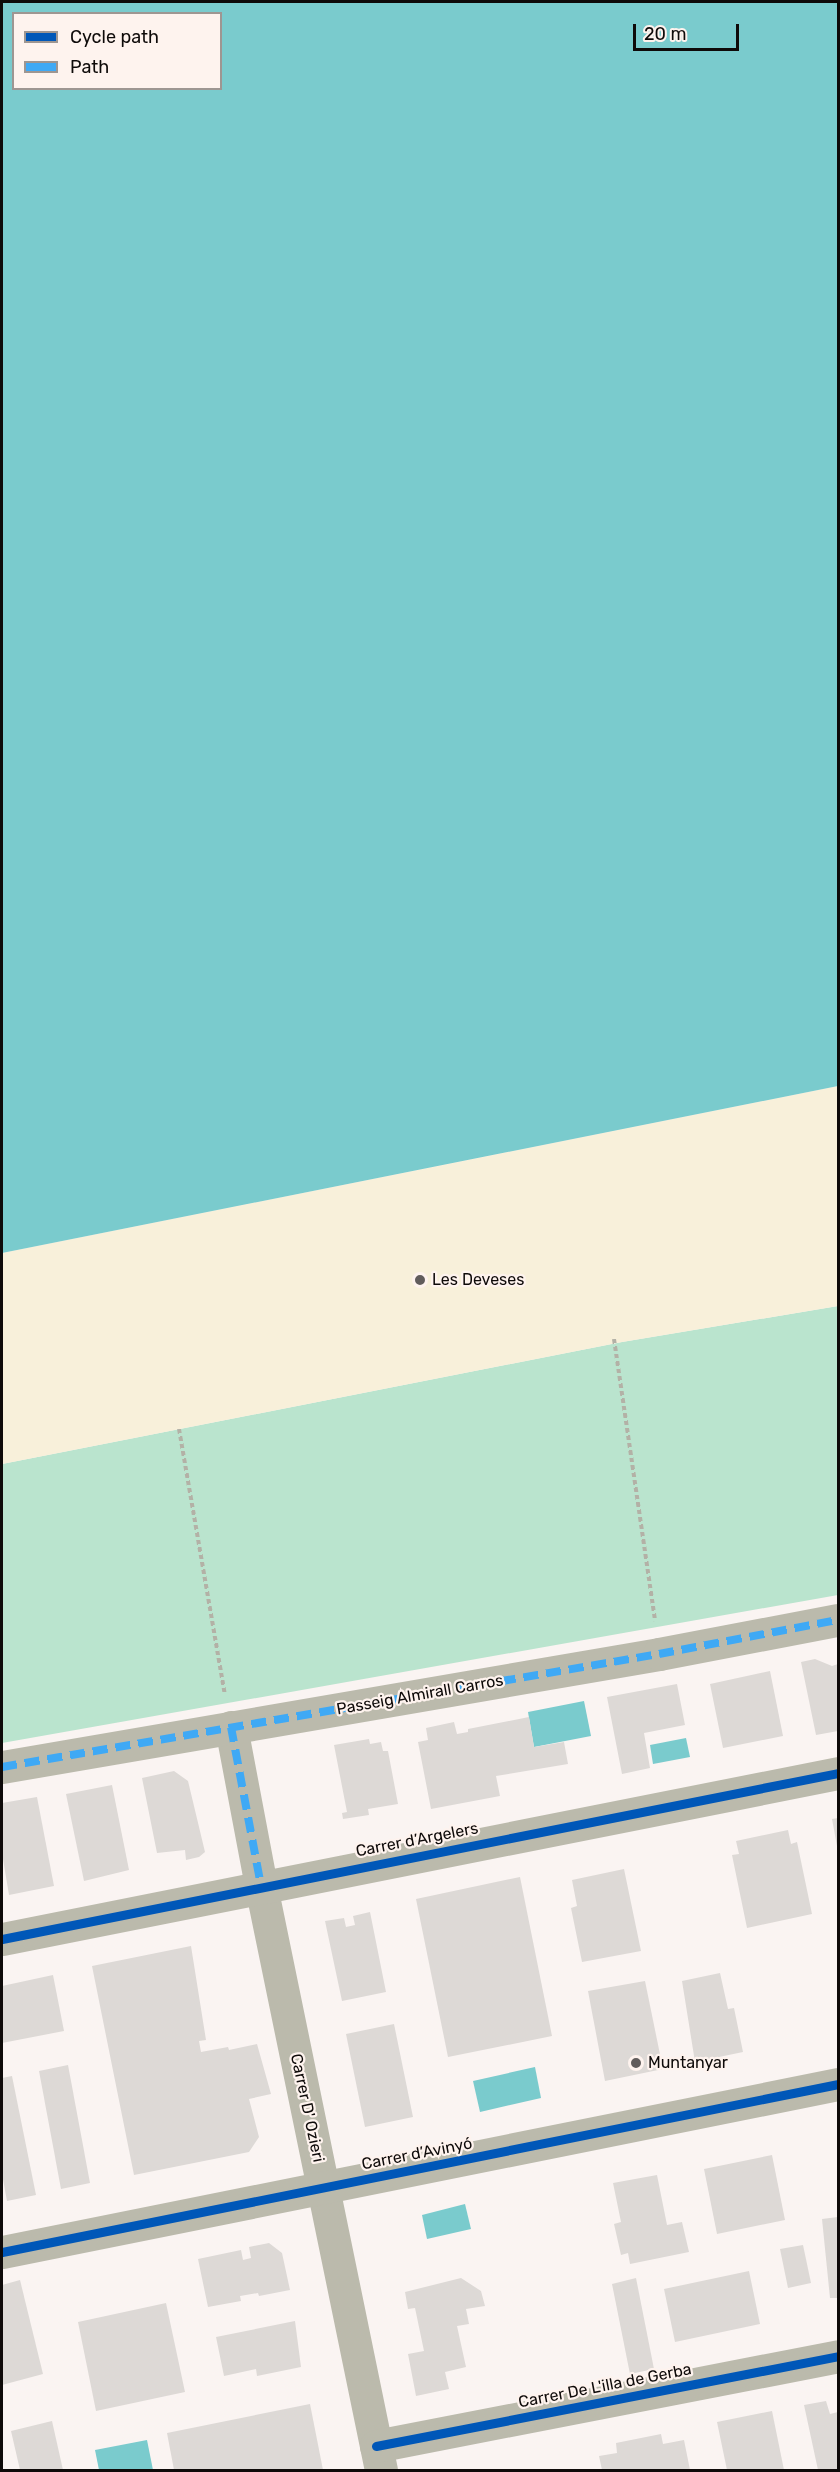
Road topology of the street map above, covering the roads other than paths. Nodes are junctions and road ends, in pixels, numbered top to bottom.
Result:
1 (838, 1620) edge
2 (231, 1727) junction
3 (2, 1767) edge
4 (838, 1773) edge
5 (261, 1886) junction
6 (2, 1939) edge
7 (838, 2084) edge
8 (324, 2188) junction
9 (2, 2252) edge
10 (838, 2355) edge
11 (379, 2458) edge

1 - 2 street, Passeig Almirall Carros
2 - 3 street, Passeig Almirall Carros
2 - 5 street, Carrer D' Ozieri
4 - 5 street, Carrer d’Argelers
5 - 6 street, Carrer d’Argelers
5 - 8 street, Carrer D' Ozieri
7 - 8 street, Carrer d’Avinyó
8 - 9 street, Carrer d’Avinyó
8 - 11 street, Carrer D' Ozieri
10 - 11 street, Carrer De L'illa de Gerba

